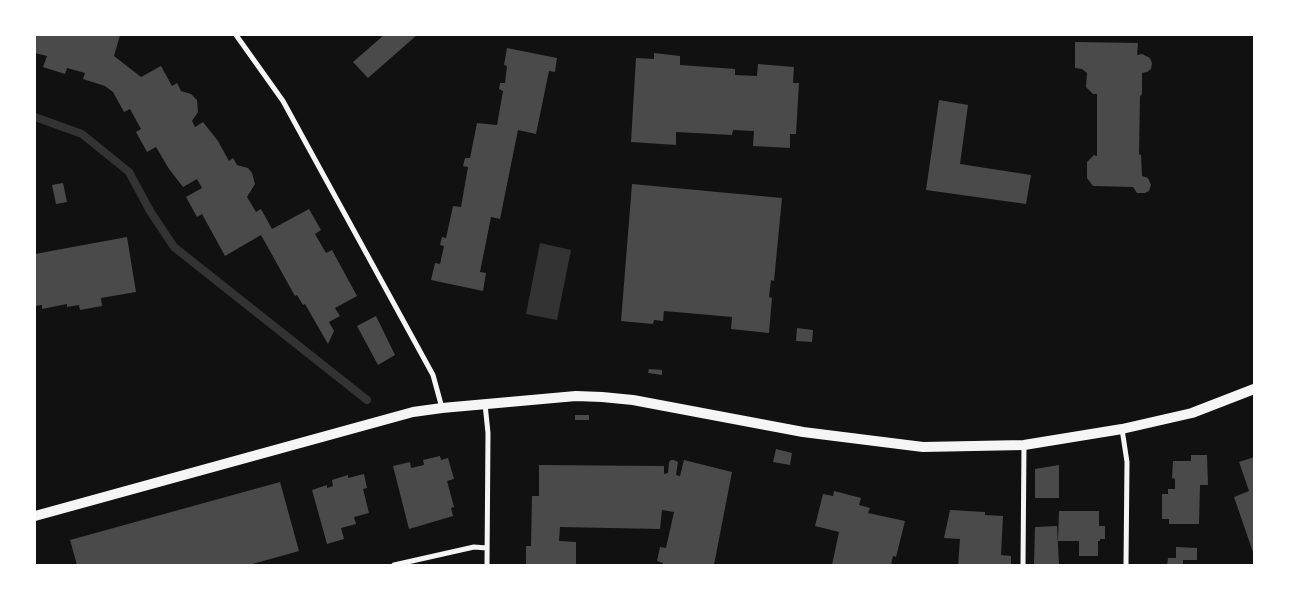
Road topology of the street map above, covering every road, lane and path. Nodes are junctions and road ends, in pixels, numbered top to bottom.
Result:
1 (236, 35) edge
2 (1254, 389) edge
3 (485, 404) junction
4 (442, 408) junction
5 (1122, 429) junction
6 (1024, 445) junction
7 (35, 516) edge
8 (488, 548) junction
9 (394, 565) edge
10 (487, 565) edge
11 (1023, 565) edge
12 (1126, 565) edge

1 - 4 street
2 - 5 main road
3 - 4 main road
3 - 6 main road
3 - 8 street
4 - 7 main road
5 - 6 main road
5 - 12 street
6 - 11 street
8 - 9 street
8 - 10 street

